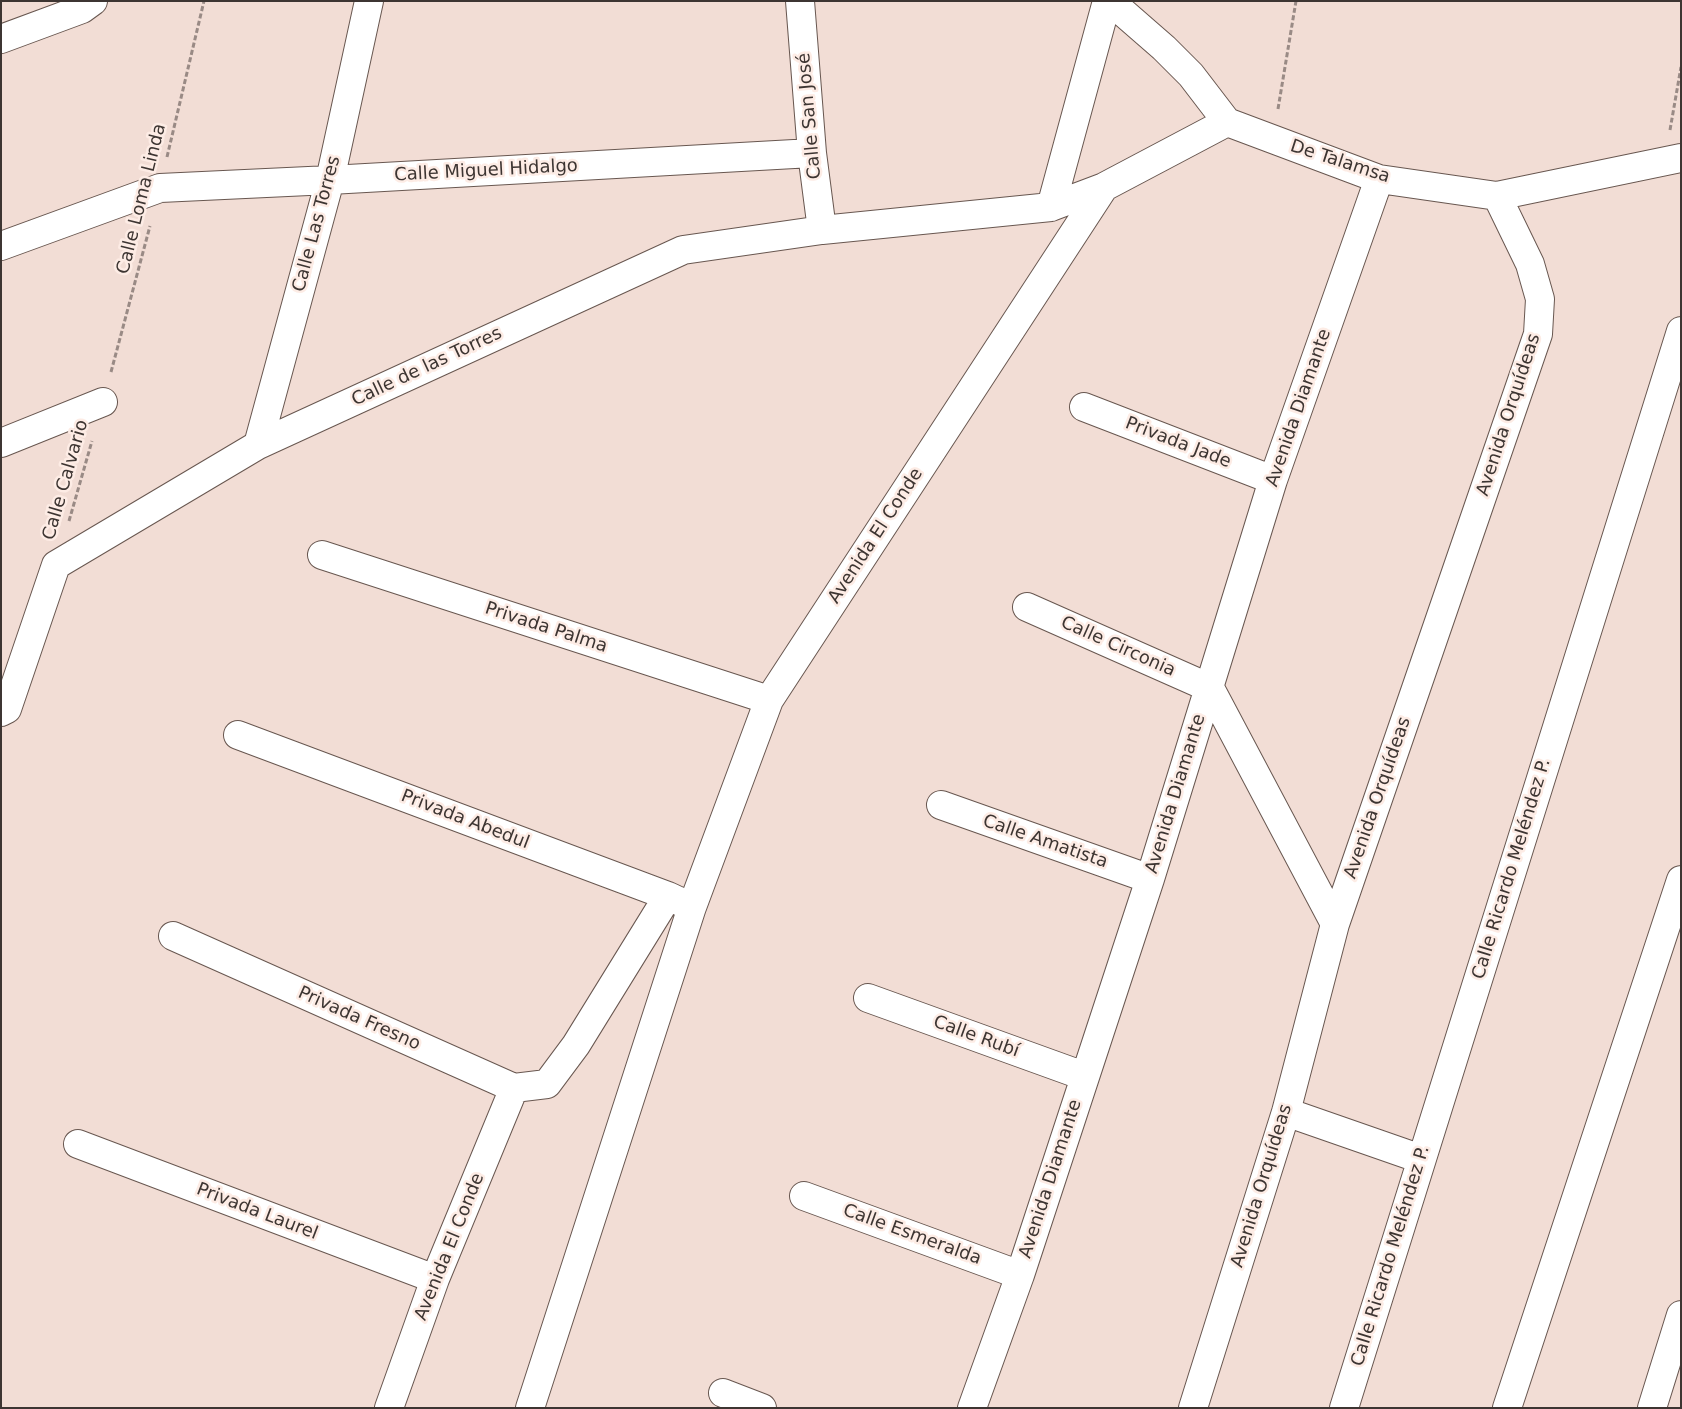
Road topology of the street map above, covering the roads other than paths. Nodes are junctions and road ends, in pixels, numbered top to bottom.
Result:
1 (93, 1) edge
2 (369, 1) edge
3 (800, 1) edge
4 (1108, 1) edge
5 (1, 40) edge
6 (1227, 122) junction
7 (812, 153) junction
8 (1673, 160) edge
9 (1379, 179) junction
10 (330, 180) junction
11 (1104, 187) junction
12 (1497, 196) junction
13 (1050, 207) junction
14 (822, 230) junction
15 (1, 246) edge
16 (1681, 331) edge
17 (103, 402) road end
18 (1084, 407) dead end
19 (1, 443) edge
20 (258, 445) junction
21 (1273, 480) junction
22 (322, 555) dead end
23 (1027, 606) dead end
24 (1210, 688) junction
25 (769, 700) junction
26 (3, 708) edge
27 (238, 735) dead end
28 (940, 805) dead end
29 (1150, 879) junction
30 (1681, 880) edge
31 (668, 896) junction
32 (692, 907) junction
33 (1335, 924) junction
34 (173, 936) dead end
35 (868, 998) dead end
36 (1084, 1076) junction
37 (514, 1088) junction
38 (1286, 1112) junction
39 (78, 1144) dead end
40 (1421, 1159) junction
41 (804, 1196) dead end
42 (1020, 1275) junction
43 (435, 1279) junction
44 (1681, 1315) edge
45 (724, 1393) dead end
46 (389, 1408) edge
47 (530, 1408) edge
48 (762, 1408) edge
49 (972, 1408) edge
50 (1193, 1408) edge
51 (1344, 1408) edge
52 (1507, 1408) edge
53 (1652, 1408) edge

1 - 5 street
2 - 10 street, Calle Las Torres
3 - 7 street, Calle San José
4 - 6 street
4 - 13 street
6 - 9 street, De Talamsa
6 - 11 street, Calle de las Torres
7 - 10 street, Calle Miguel Hidalgo
7 - 14 street, Calle San José
8 - 12 street, De Talamsa
9 - 12 street, De Talamsa
9 - 21 street, Avenida Diamante
10 - 15 street, Calle Miguel Hidalgo
10 - 20 street, Calle Las Torres
11 - 13 street, Calle de las Torres
11 - 25 street, Avenida El Conde
12 - 33 street, Avenida Orquídeas
13 - 14 street, Calle de las Torres
14 - 20 street, Calle de las Torres
16 - 40 street, Calle Ricardo Meléndez P.
17 - 19 street
18 - 21 street, Privada Jade
20 - 26 street, Calle de las Torres
21 - 24 street, Avenida Diamante
22 - 25 street, Privada Palma
23 - 24 street, Calle Circonia
24 - 29 street, Avenida Diamante
24 - 33 street
25 - 32 street, Avenida El Conde
27 - 31 street, Privada Abedul
28 - 29 street, Calle Amatista
29 - 36 street, Avenida Diamante
30 - 52 street
31 - 32 street, Privada Abedul
31 - 37 street
32 - 47 street, Avenida El Conde
33 - 38 street, Avenida Orquídeas
34 - 37 street, Privada Fresno
35 - 36 street, Calle Rubí
36 - 42 street, Avenida Diamante
37 - 43 street, Avenida El Conde
38 - 40 street
38 - 50 street, Avenida Orquídeas
39 - 43 street, Privada Laurel
40 - 51 street, Calle Ricardo Meléndez P.
41 - 42 street, Calle Esmeralda
42 - 49 street, Avenida Diamante
43 - 46 street, Avenida El Conde
44 - 53 street
45 - 48 street

